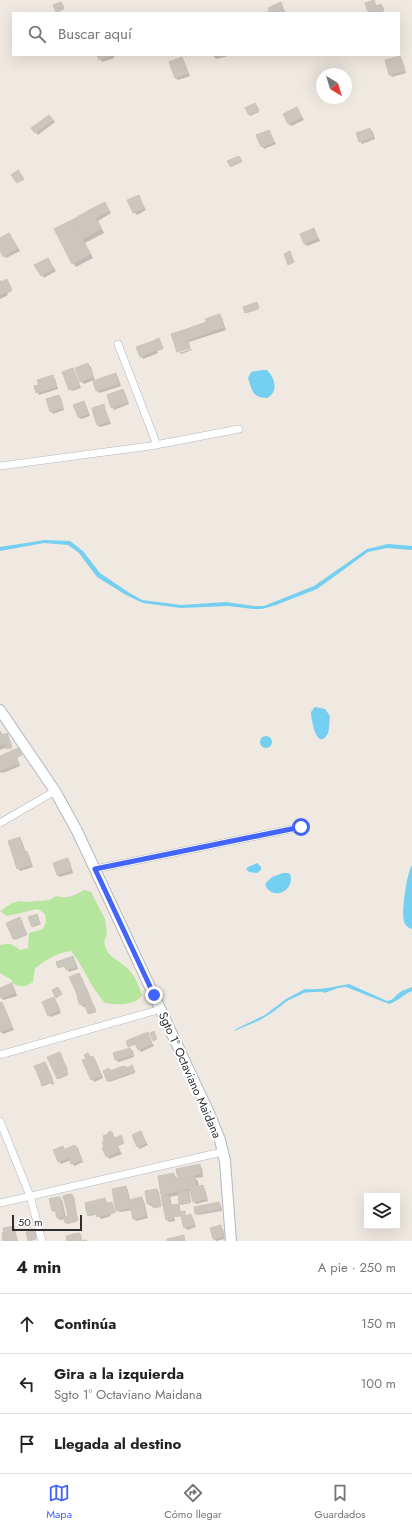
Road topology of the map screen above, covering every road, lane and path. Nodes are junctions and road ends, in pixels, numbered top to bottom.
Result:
1 (118, 344) dead end
2 (239, 429) dead end
3 (157, 444) junction
4 (0, 466) edge
5 (0, 710) edge
6 (54, 791) junction
7 (0, 823) edge
8 (301, 827) dead end
9 (95, 869) junction
10 (161, 1009) junction
11 (0, 1054) edge
12 (0, 1121) edge
13 (222, 1152) junction
14 (30, 1196) junction
15 (0, 1203) edge
16 (42, 1241) edge
17 (231, 1241) edge

1 - 3 street
2 - 3 street
3 - 4 street
5 - 6 main road, Sgto 1° Octaviano Maidana
6 - 7 street
6 - 9 main road, Sgto 1° Octaviano Maidana
8 - 9 street
9 - 10 main road, Sgto 1° Octaviano Maidana
10 - 11 street
10 - 13 main road, Sgto 1° Octaviano Maidana
12 - 14 street
13 - 14 street
13 - 17 main road, Sgto 1° Octaviano Maidana
14 - 15 street
14 - 16 street

